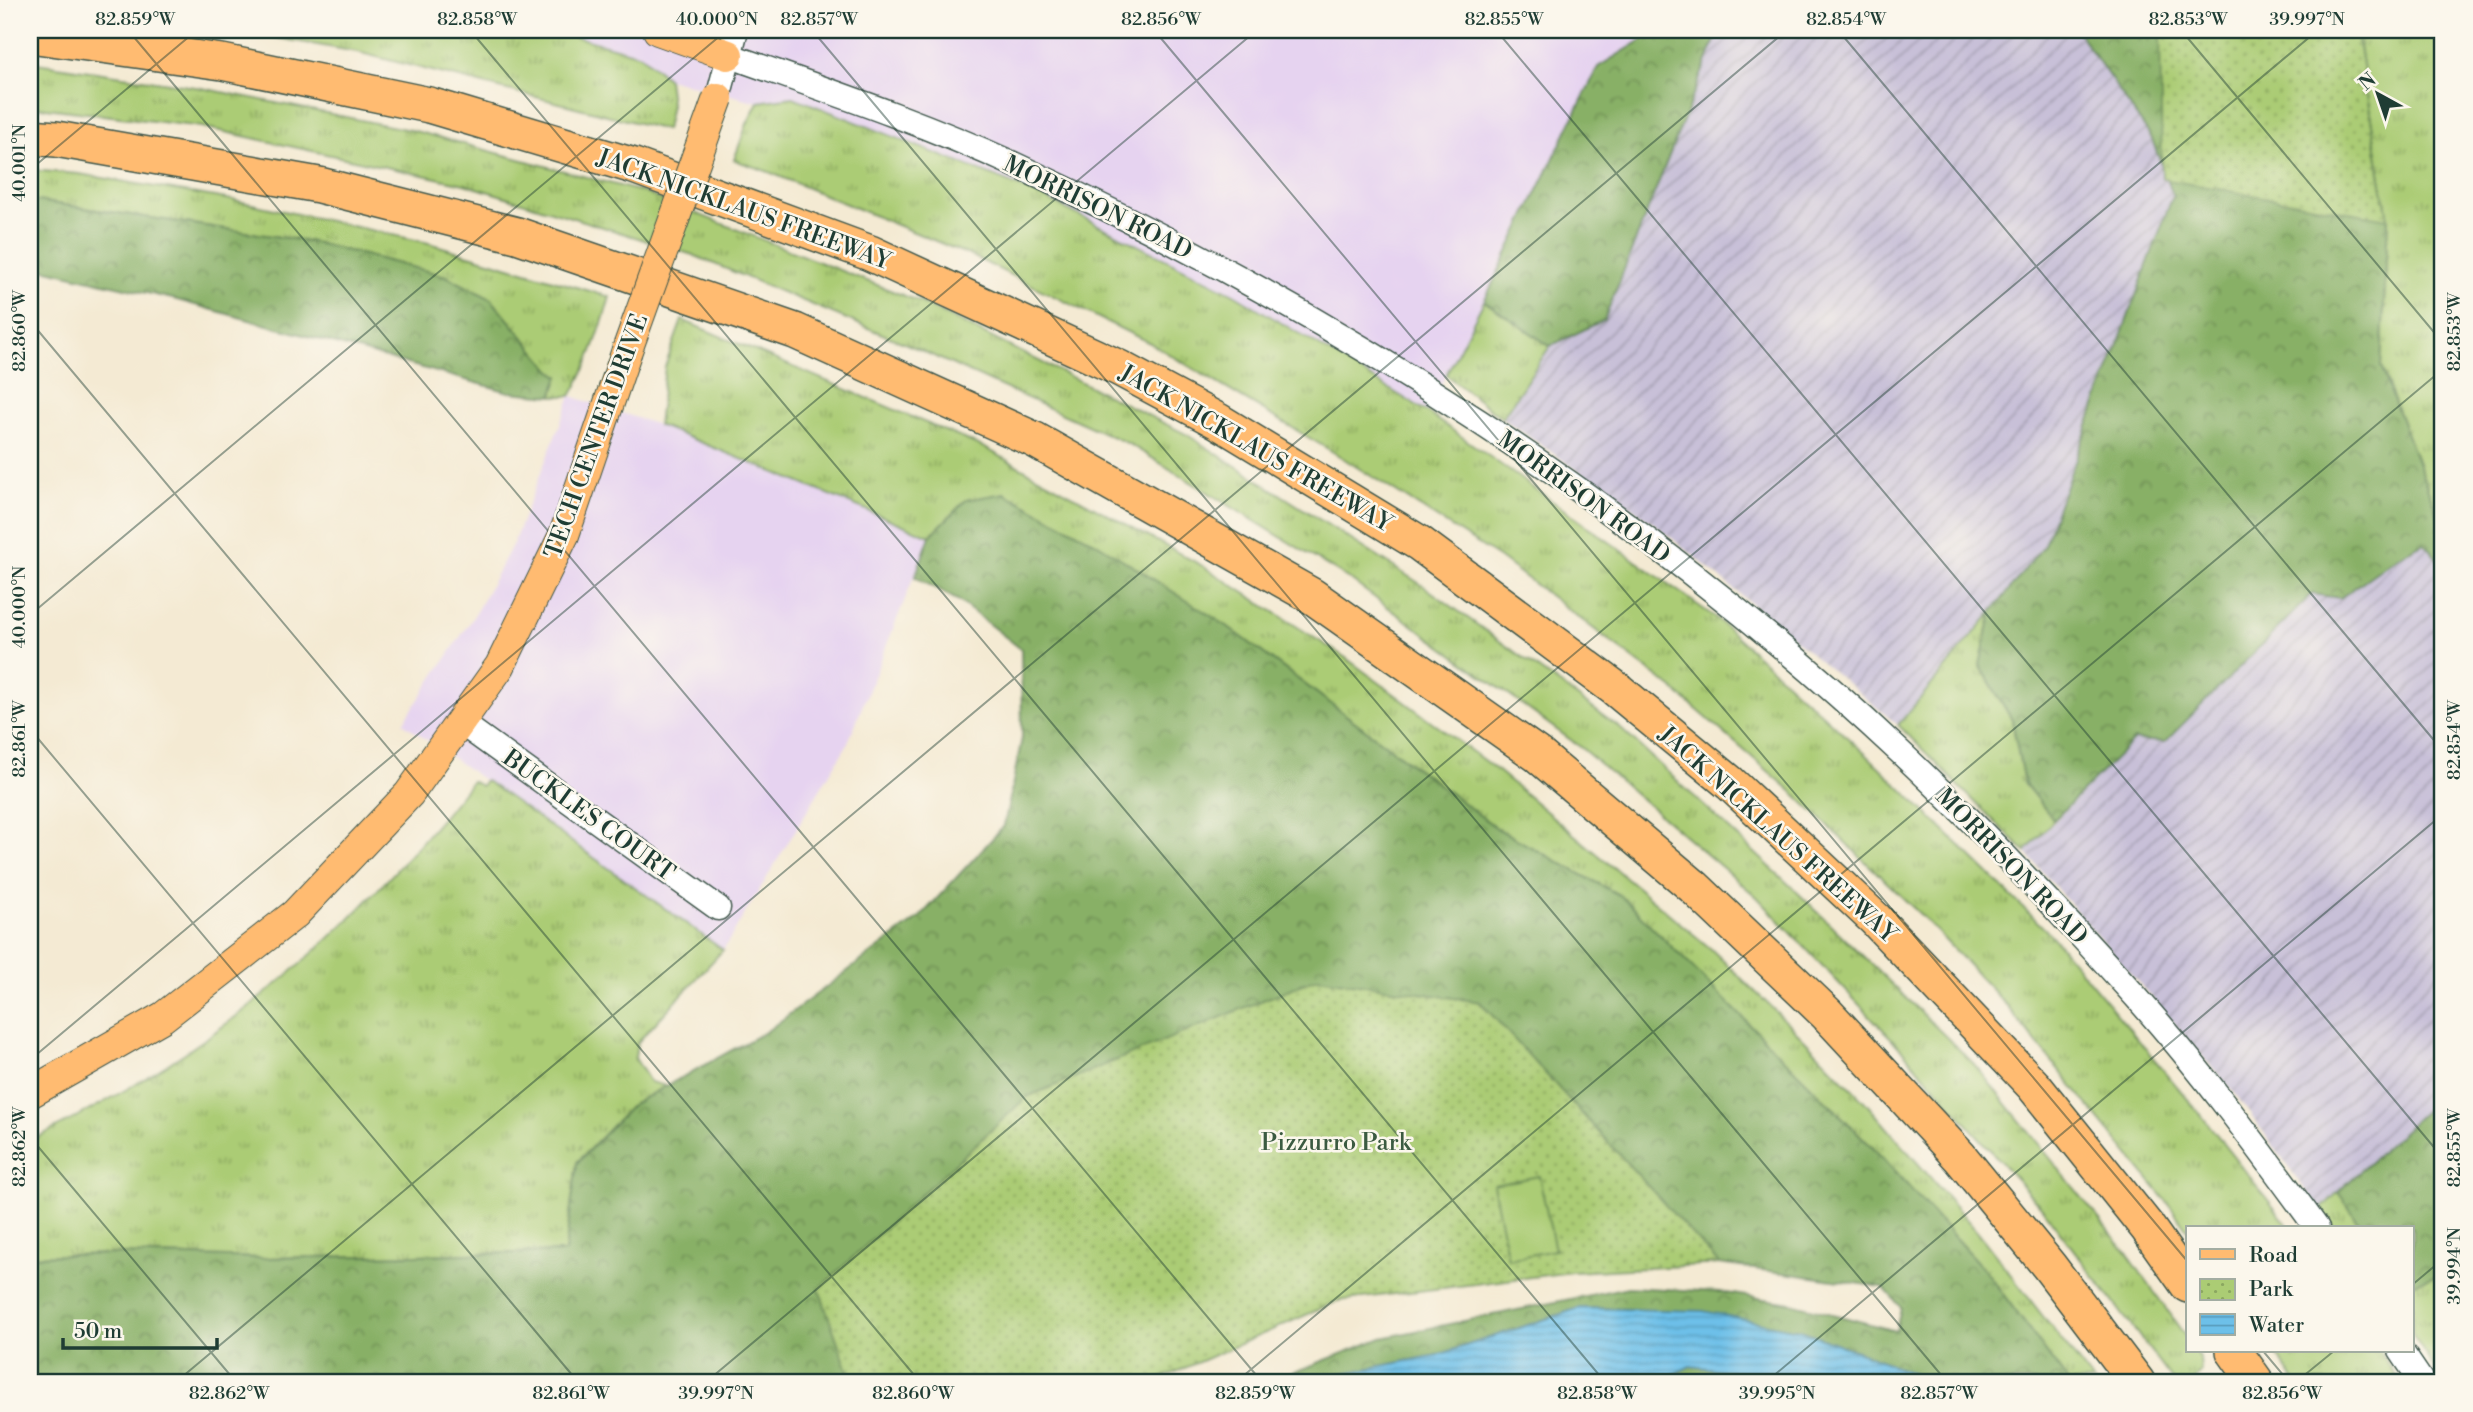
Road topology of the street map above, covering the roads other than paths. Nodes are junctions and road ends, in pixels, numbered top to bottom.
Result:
1 (658, 30) edge
2 (30, 35) edge
3 (732, 42) edge
4 (718, 98) joint
5 (30, 137) edge
6 (460, 722) junction
7 (718, 908) dead end
8 (30, 1093) edge
9 (2317, 1226) edge
10 (2186, 1282) edge
11 (2235, 1352) edge
12 (2402, 1352) edge
13 (2137, 1382) edge
14 (2256, 1382) edge
15 (2422, 1382) edge

1 - 3 main road, MORRISON ROAD
2 - 10 highway, JACK NICKLAUS FREEWAY
3 - 4 street, TECH CENTER DRIVE
3 - 9 street, MORRISON ROAD
4 - 6 main road, TECH CENTER DRIVE, bridge
5 - 13 highway
6 - 7 street, BUCKLES COURT
6 - 8 main road, TECH CENTER DRIVE
11 - 14 highway
12 - 15 street

